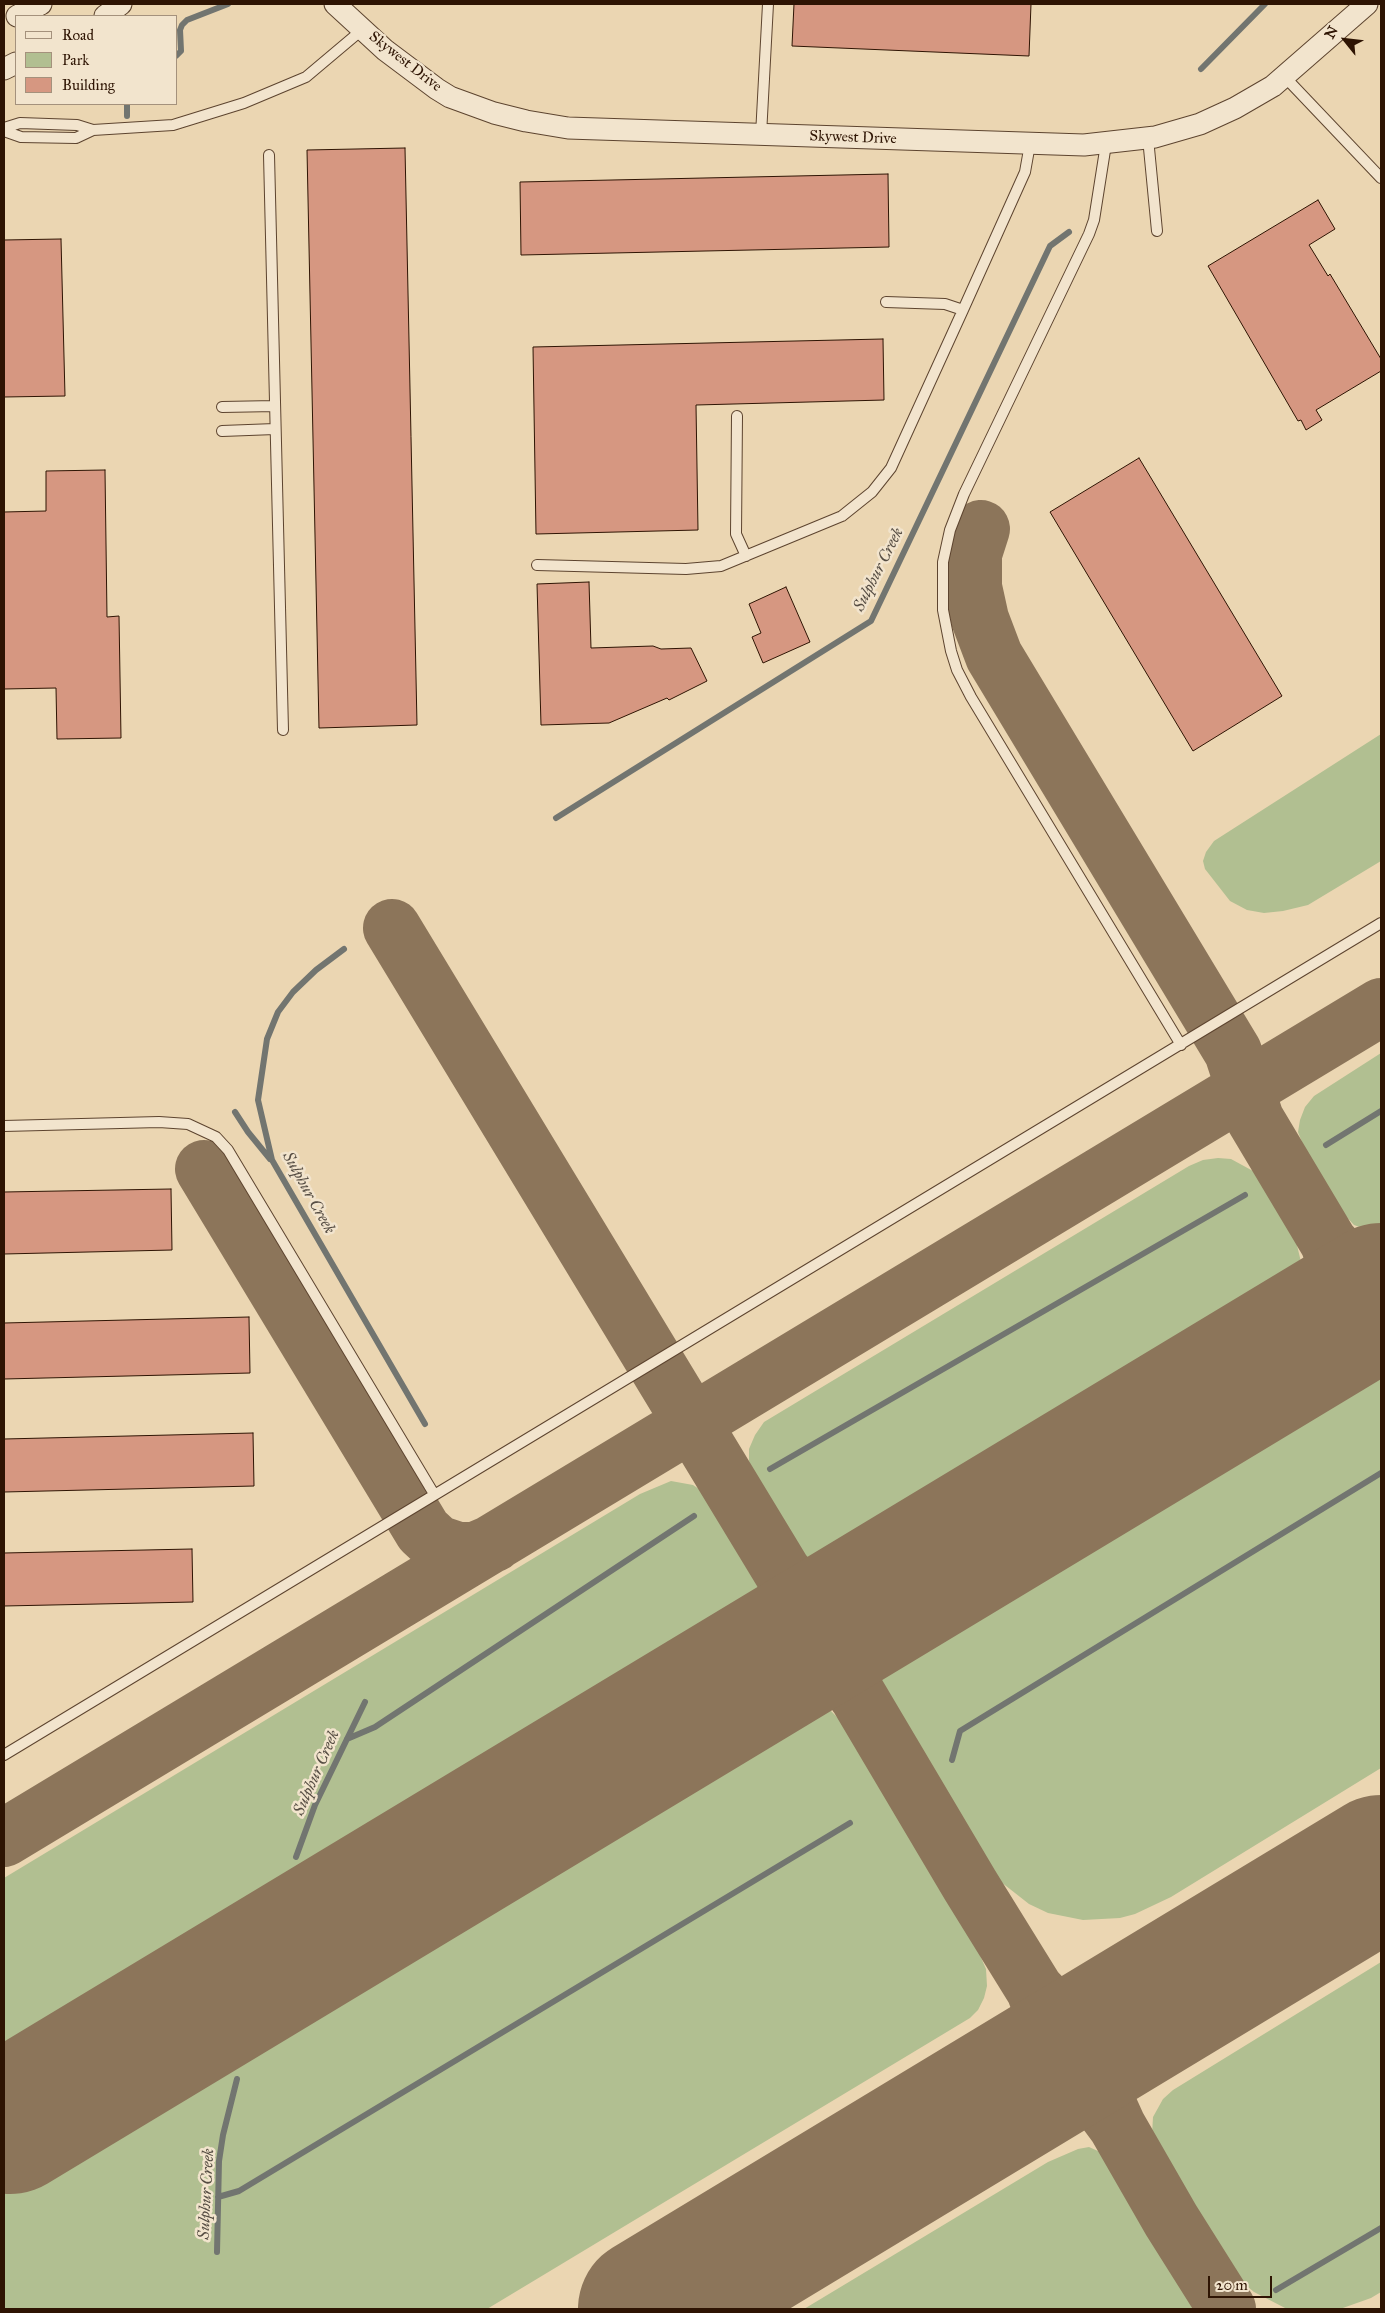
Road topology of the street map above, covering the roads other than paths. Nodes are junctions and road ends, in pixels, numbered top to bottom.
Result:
1 (41, 4) edge
2 (121, 4) edge
3 (335, 4) edge
4 (768, 4) edge
5 (1367, 4) edge
6 (18, 15) edge
7 (106, 15) edge
8 (15, 17) edge
9 (4, 23) edge
10 (362, 29) junction
11 (1284, 76) junction
12 (4, 130) edge
13 (760, 135) junction
14 (1148, 138) junction
15 (1030, 144) junction
16 (1106, 144) junction
17 (269, 154) dead end
18 (1381, 178) edge
19 (1157, 232) dead end
20 (886, 302) dead end
21 (963, 310) junction
22 (275, 406) junction
23 (222, 408) dead end
24 (737, 416) dead end
25 (275, 429) junction
26 (222, 431) dead end
27 (746, 556) junction
28 (537, 565) dead end
29 (283, 730) dead end
30 (1381, 923) edge
31 (1180, 1045) junction
32 (4, 1126) edge
33 (434, 1494) junction
34 (4, 1755) edge

1 - 6 street
2 - 7 street
3 - 10 street, Skywest Drive
4 - 13 lane
5 - 11 street, Skywest Drive
8 - 9 street
10 - 12 lane
10 - 13 street, Skywest Drive
11 - 14 street, Skywest Drive
11 - 18 lane
13 - 15 street, Skywest Drive
14 - 16 street, Skywest Drive
14 - 19 lane
15 - 16 street, Skywest Drive
15 - 21 lane
16 - 31 lane
17 - 22 lane
20 - 21 lane
21 - 27 lane
22 - 23 lane
22 - 25 lane
24 - 27 lane
25 - 26 lane
25 - 29 lane
27 - 28 lane
30 - 31 lane
31 - 33 lane
32 - 33 lane
33 - 34 lane

